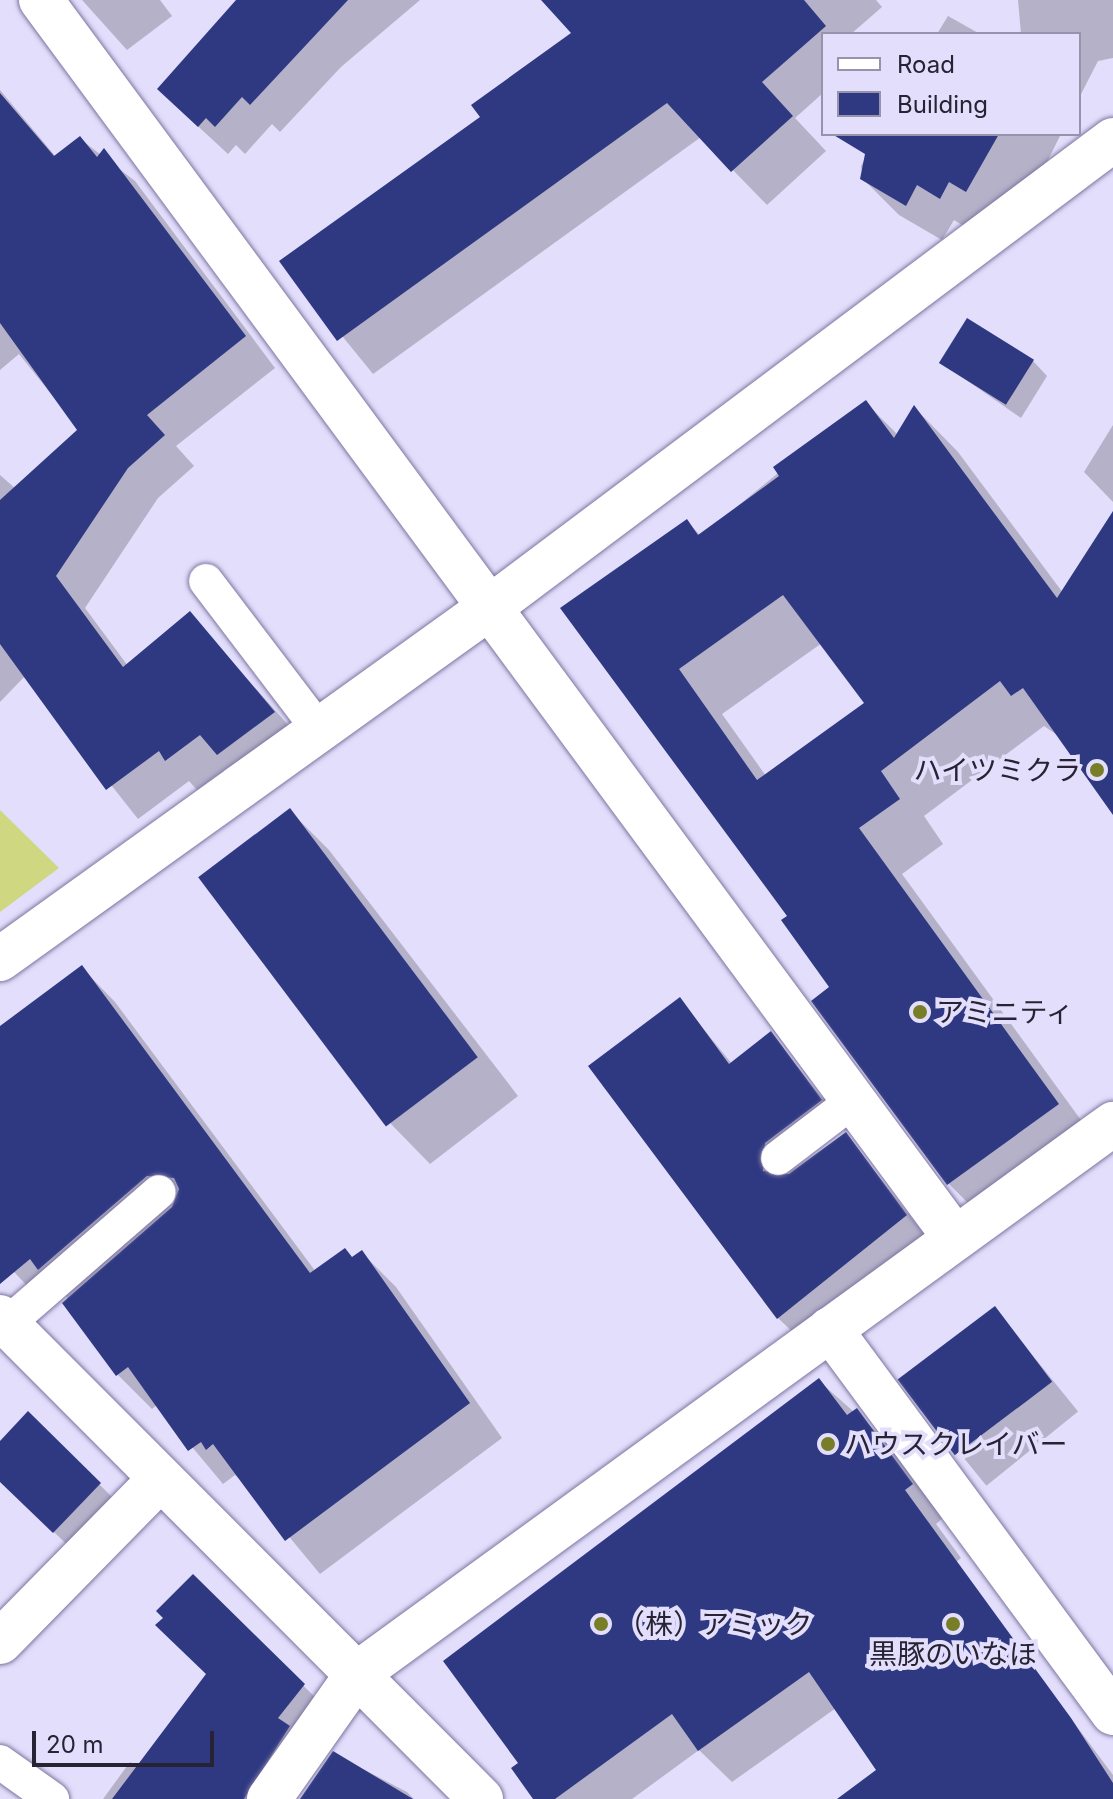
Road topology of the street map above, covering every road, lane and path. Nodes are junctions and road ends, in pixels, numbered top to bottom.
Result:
1 (41, 0) edge
2 (1113, 140) edge
3 (206, 581) dead end
4 (489, 608) junction
5 (320, 731) junction
6 (0, 959) edge
7 (849, 1104) junction
8 (1113, 1124) edge
9 (778, 1158) dead end
10 (159, 1192) dead end
11 (955, 1238) junction
12 (3, 1321) edge
13 (830, 1329) junction
14 (159, 1480) junction
15 (0, 1642) edge
16 (358, 1673) junction
17 (1113, 1713) edge
18 (0, 1762) edge
19 (52, 1799) edge
20 (269, 1799) edge
21 (481, 1799) edge

1 - 4 street
2 - 4 street
3 - 5 lane
4 - 5 street
4 - 7 street
5 - 6 street
7 - 9 lane
7 - 11 street
8 - 11 street
10 - 12 lane
11 - 13 street
12 - 14 street
13 - 16 street
13 - 17 street
14 - 15 street
14 - 16 street
16 - 20 street
16 - 21 street
18 - 19 lane

